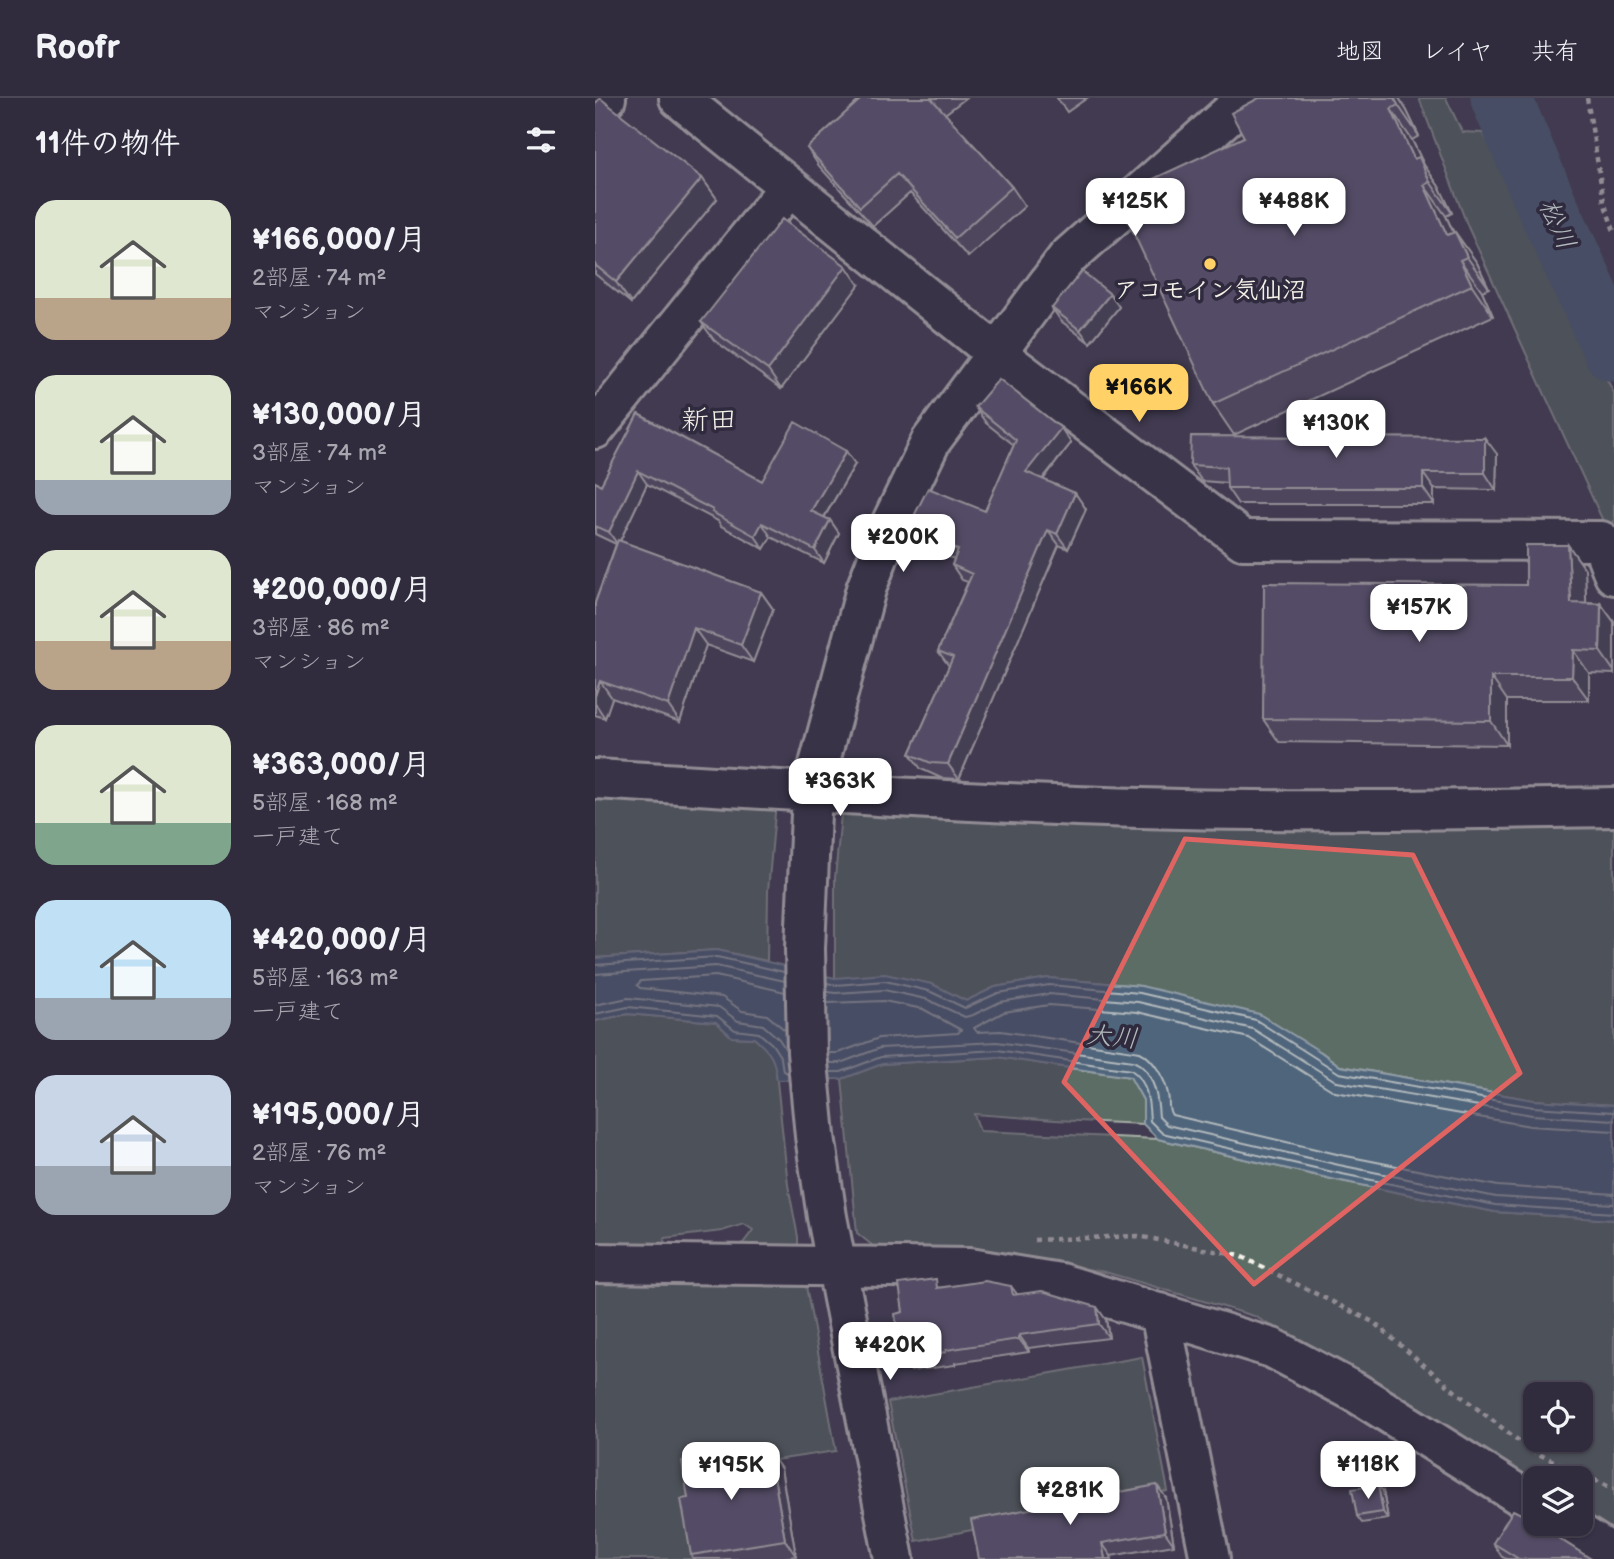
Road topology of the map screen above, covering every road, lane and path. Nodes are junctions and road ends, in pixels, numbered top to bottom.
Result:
1 (606, 98) edge
2 (679, 98) edge
3 (1247, 98) edge
4 (1587, 98) edge
5 (595, 107) edge
6 (789, 187) junction
7 (1614, 231) edge
8 (997, 354) junction
9 (595, 429) edge
10 (1614, 575) edge
11 (595, 779) edge
12 (812, 792) junction
13 (1614, 807) edge
14 (595, 1263) edge
15 (836, 1266) junction
16 (1160, 1313) junction
17 (1523, 1497) edge
18 (1584, 1536) edge
19 (1614, 1555) edge
20 (894, 1559) edge
21 (1210, 1559) edge

1 - 5 street
2 - 6 street
3 - 8 street
4 - 7 path
6 - 8 street
6 - 9 street
8 - 10 street
8 - 12 street
11 - 12 street
12 - 13 street
12 - 15 street
14 - 15 street
15 - 16 street
15 - 20 street
16 - 17 street
16 - 21 street
18 - 19 street

